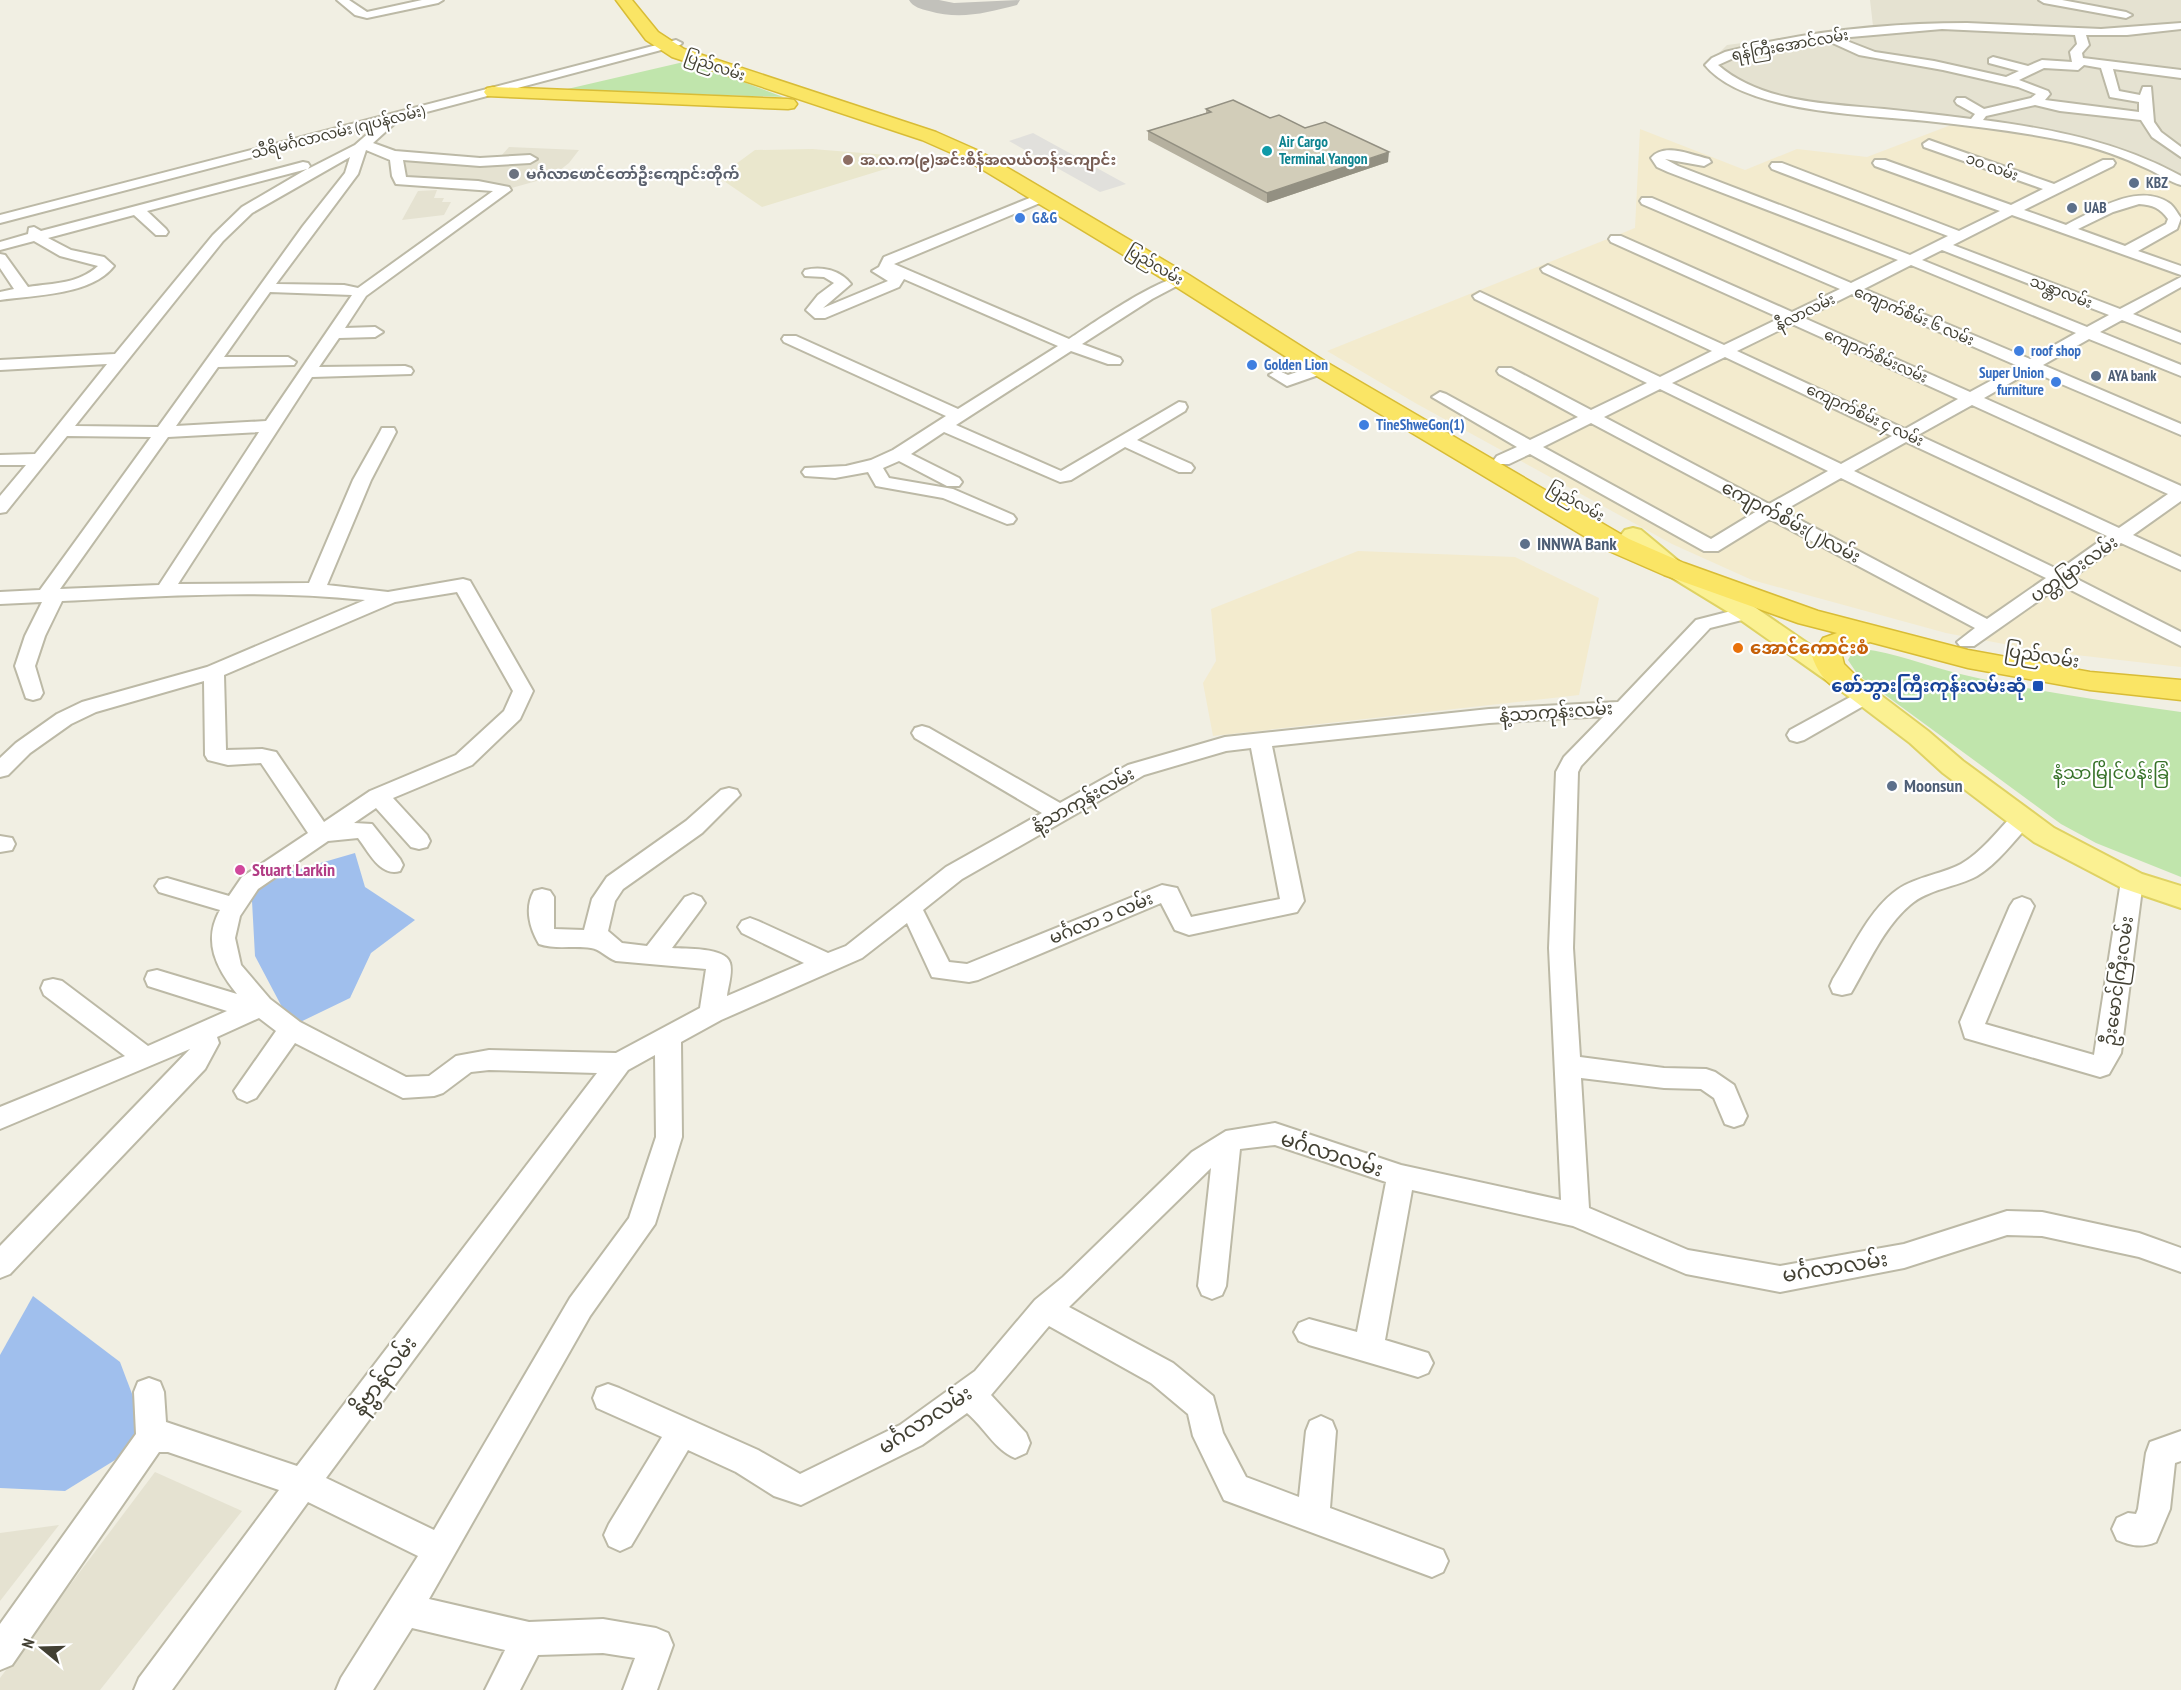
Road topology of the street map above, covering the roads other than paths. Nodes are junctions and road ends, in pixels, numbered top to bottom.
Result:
1 (342, 0) edge
2 (438, 0) edge
3 (624, 0) edge
4 (637, 0) edge
5 (2044, 0) edge
6 (2112, 0) edge
7 (2062, 2) edge
8 (2126, 15) junction
9 (2181, 26) edge
10 (2154, 31) junction
11 (2080, 32) junction
12 (2121, 33) junction
13 (1828, 37) junction
14 (670, 44) junction
15 (2077, 57) junction
16 (1993, 61) dead end
17 (2106, 65) junction
18 (2029, 70) junction
19 (2181, 74) edge
20 (2008, 81) junction
21 (493, 92) junction
22 (2035, 100) junction
23 (1961, 101) dead end
24 (1982, 113) junction
25 (2148, 117) junction
26 (394, 118) junction
27 (882, 121) junction
28 (1973, 124) junction
29 (1929, 144) dead end
30 (362, 146) junction
31 (2181, 153) edge
32 (393, 155) junction
33 (342, 156) junction
34 (2127, 156) junction
35 (530, 159) dead end
36 (1704, 162) dead end
37 (1880, 163) dead end
38 (2108, 163) dead end
39 (1776, 166) dead end
40 (2181, 181) edge
41 (432, 184) junction
42 (2055, 189) junction
43 (1042, 197) junction
44 (426, 199) dead end
45 (1647, 201) dead end
46 (35, 210) junction
47 (2012, 210) junction
48 (138, 211) junction
49 (0, 219) edge
50 (2066, 230) junction
51 (161, 232) dead end
52 (35, 236) junction
53 (1960, 236) junction
54 (1616, 239) dead end
55 (1941, 245) junction
56 (0, 246) edge
57 (2126, 251) junction
58 (0, 258) edge
59 (889, 260) junction
60 (1910, 260) junction
61 (1548, 269) dead end
62 (2181, 271) edge
63 (810, 273) dead end
64 (1180, 280) junction
65 (918, 281) junction
66 (2181, 281) edge
67 (268, 288) junction
68 (1851, 289) junction
69 (24, 292) junction
70 (361, 293) junction
71 (0, 296) edge
72 (1480, 296) dead end
73 (2122, 315) junction
74 (1791, 319) junction
75 (375, 332) dead end
76 (334, 333) junction
77 (2089, 333) junction
78 (2181, 338) edge
79 (1069, 345) junction
80 (1726, 350) junction
81 (120, 359) junction
82 (1114, 361) dead end
83 (215, 362) junction
84 (288, 362) dead end
85 (0, 364) edge
86 (2031, 366) junction
87 (1322, 369) junction
88 (405, 371) dead end
89 (1505, 371) dead end
90 (2181, 371) edge
91 (309, 372) junction
92 (1277, 375) dead end
93 (1661, 382) junction
94 (1440, 397) dead end
95 (1971, 399) junction
96 (1179, 407) dead end
97 (959, 416) junction
98 (1591, 417) junction
99 (270, 426) junction
100 (944, 426) junction
101 (2181, 430) edge
102 (64, 431) junction
103 (165, 432) junction
104 (388, 432) dead end
105 (1907, 435) junction
106 (1124, 440) junction
107 (1530, 447) junction
108 (899, 454) junction
109 (39, 459) junction
110 (0, 460) edge
111 (1503, 460) junction
112 (874, 467) junction
113 (1185, 468) dead end
114 (1842, 471) junction
115 (811, 472) dead end
116 (953, 482) dead end
117 (2181, 493) edge
118 (0, 508) edge
119 (1770, 511) junction
120 (1007, 519) dead end
121 (1633, 535) junction
122 (2121, 536) junction
123 (2181, 564) edge
124 (1674, 569) junction
125 (2061, 578) junction
126 (316, 589) junction
127 (165, 590) junction
128 (50, 596) junction
129 (390, 597) junction
130 (0, 598) edge
131 (1750, 602) junction
132 (1867, 627) junction
133 (1978, 635) junction
134 (2181, 640) edge
135 (214, 672) junction
136 (2181, 673) edge
137 (1857, 690) junction
138 (2181, 690) edge
139 (33, 693) dead end
140 (1624, 708) junction
141 (922, 733) dead end
142 (1797, 735) dead end
143 (1260, 740) junction
144 (0, 770) edge
145 (729, 795) dead end
146 (378, 796) junction
147 (1059, 813) junction
148 (2022, 819) junction
149 (320, 834) junction
150 (419, 841) dead end
151 (392, 866) dead end
152 (2132, 881) junction
153 (167, 886) dead end
154 (542, 897) dead end
155 (2181, 897) edge
156 (693, 903) dead end
157 (234, 906) junction
158 (2022, 906) dead end
159 (911, 908) junction
160 (750, 927) dead end
161 (599, 939) junction
162 (653, 955) junction
163 (828, 964) junction
164 (157, 979) dead end
165 (1842, 986) dead end
166 (53, 988) dead end
167 (254, 1010) junction
168 (712, 1013) junction
169 (291, 1029) junction
170 (203, 1033) junction
171 (668, 1037) junction
172 (146, 1058) junction
173 (619, 1063) junction
174 (1568, 1066) junction
175 (247, 1091) dead end
176 (1734, 1116) dead end
177 (0, 1118) edge
178 (1227, 1144) junction
179 (1401, 1176) junction
180 (1576, 1215) junction
181 (2181, 1260) edge
182 (0, 1265) edge
183 (1212, 1286) dead end
184 (1045, 1309) junction
185 (1309, 1332) dead end
186 (1369, 1348) junction
187 (1418, 1363) dead end
188 (149, 1392) dead end
189 (967, 1394) junction
190 (608, 1398) dead end
191 (1321, 1431) dead end
192 (682, 1432) junction
193 (151, 1438) junction
194 (1015, 1443) dead end
195 (2181, 1446) edge
196 (303, 1483) junction
197 (1313, 1518) junction
198 (2128, 1529) dead end
199 (620, 1535) dead end
200 (439, 1549) junction
201 (1432, 1561) dead end
202 (405, 1610) junction
203 (529, 1639) junction
204 (0, 1653) edge
205 (151, 1690) edge
206 (353, 1690) edge
207 (502, 1690) edge
208 (640, 1690) edge

1 - 2 street
3 - 14 highway, ပြည်လမ်း
4 - 14 highway, ပြည်လမ်း
5 - 7 street
6 - 8 street
7 - 8 street
8 - 10 street
9 - 10 street, ရန်ကြီးအောင်လမ်း
10 - 12 street, ရန်ကြီးအောင်လမ်း
11 - 12 street, ရန်ကြီးအောင်လမ်း
11 - 13 street, ရန်ကြီးအောင်လမ်း
11 - 15 street
12 - 15 street
13 - 20 street
13 - 28 street, ရန်ကြီးအောင်လမ်း
14 - 21 street, သီရိမင်္ဂလာလမ်း (ဂျပန်လမ်း)
14 - 27 highway, ပြည်လမ်း
14 - 111 highway, ပြည်လမ်း
15 - 17 street
15 - 18 street
16 - 18 street
17 - 19 street
17 - 25 street
18 - 20 street
20 - 22 street
21 - 26 street, သီရိမင်္ဂလာလမ်း (ဂျပန်လမ်း)
21 - 27 highway
22 - 24 street
22 - 25 street
23 - 24 street
24 - 28 street
25 - 31 street
26 - 30 street
26 - 46 street, သီရိမင်္ဂလာလမ်း (ဂျပန်လမ်း)
27 - 43 highway, ပြည်လမ်း
28 - 34 street, ရန်ကြီးအောင်လမ်း
29 - 42 street, ၁၀ လမ်း
30 - 32 street
30 - 33 street
30 - 67 street
31 - 34 street
32 - 35 street
32 - 41 street
33 - 48 street
33 - 81 street
34 - 40 street, ရန်ကြီးအောင်လမ်း
36 - 60 street
37 - 47 street
38 - 42 street, နီလာလမ်း
39 - 53 street
41 - 44 street
41 - 70 street
42 - 47 street, နီလာလမ်း
43 - 59 street
43 - 64 highway, ပြည်လမ်း
45 - 68 street, ကျောက်စိမ်း ၆ လမ်း
46 - 49 street, သီရိမင်္ဂလာလမ်း (ဂျပန်လမ်း)
46 - 52 street
47 - 50 street
47 - 53 street, နီလာလမ်း
48 - 51 street
48 - 52 street
50 - 57 street
50 - 57 street
52 - 56 street
52 - 69 street
53 - 55 street, နီလာလမ်း
54 - 74 street, ကျောက်စိမ်းလမ်း
55 - 60 street, နီလာလမ်း
55 - 73 street, သန္တာလမ်း
57 - 62 street
58 - 69 street
59 - 63 street
59 - 65 street
60 - 68 street, နီလာလမ်း
60 - 77 street
61 - 80 street, ကျောက်စိမ်း ၄ လမ်း
64 - 79 street
64 - 87 highway, ပြည်လမ်း
65 - 79 street
65 - 97 street
66 - 73 street
67 - 70 street
67 - 83 street
68 - 74 street, နီလာလမ်း
68 - 86 street, ကျောက်စိမ်း ၆ လမ်း
69 - 71 street
70 - 76 street
72 - 93 street
73 - 77 street
73 - 78 street, သန္တာလမ်း
74 - 80 street, နီလာလမ်း
74 - 95 street, ကျောက်စိမ်းလမ်း
75 - 76 street
76 - 91 street
77 - 86 street
77 - 90 street
79 - 82 street
79 - 97 street
80 - 93 street, နီလာလမ်း
80 - 105 street, ကျောက်စိမ်း ၄ လမ်း
81 - 85 street
81 - 102 street
83 - 84 street
83 - 103 street
86 - 95 street
86 - 101 street, ကျောက်စိမ်း ၆ လမ်း
87 - 92 street
87 - 124 highway, ပြည်လမ်း
88 - 91 street
89 - 98 street, ကျောက်စိမ်း(၂)လမ်း
91 - 99 street
93 - 98 street, နီလာလမ်း
93 - 114 street
94 - 107 street
95 - 105 street
95 - 117 street, ကျောက်စိမ်းလမ်း
96 - 106 street
97 - 100 street
98 - 107 street, နီလာလမ်း
98 - 119 street, ကျောက်စိမ်း(၂)လမ်း
99 - 103 street
99 - 127 street
100 - 106 street
100 - 108 street
102 - 103 street
102 - 109 street
103 - 128 street
104 - 126 street
105 - 114 street
105 - 122 street, ကျောက်စိမ်း ၄ လမ်း
106 - 113 street
107 - 111 street, နီလာလမ်း
107 - 119 street
108 - 112 street
108 - 116 street
109 - 110 street
109 - 118 street
111 - 121 highway, ပြည်လမ်း
112 - 115 street
112 - 120 street
114 - 119 street
114 - 125 street
117 - 122 street, ပတ္တမြားလမ်း
119 - 133 street, ကျောက်စိမ်း(၂)လမ်း
121 - 124 main road, ပြည်လမ်း
121 - 131 highway, ပြည်လမ်း
122 - 123 street, ကျောက်စိမ်း ၄ လမ်း
122 - 125 street, ပတ္တမြားလမ်း
124 - 131 highway, ပြည်လမ်း
125 - 133 street, ပတ္တမြားလမ်း
125 - 134 street
126 - 127 street
126 - 129 street
127 - 128 street
128 - 130 street
128 - 139 street
129 - 135 street
129 - 146 street
131 - 132 highway, ပြည်လမ်း
131 - 137 main road
131 - 140 street, နံ့သာကုန်းလမ်း
132 - 133 highway, ပြည်လမ်း
132 - 137 highway
132 - 138 highway, ပြည်လမ်း
133 - 136 highway, ပြည်လမ်း
135 - 144 street
135 - 149 street
137 - 142 street
137 - 148 main road
140 - 143 street, နံ့သာကုန်းလမ်း
140 - 174 street
141 - 147 street
143 - 147 street, နံ့သာကုန်းလမ်း
143 - 159 street, မင်္ဂလာ ၁ လမ်း
145 - 161 street
146 - 149 street
146 - 150 street
147 - 159 street, နံ့သာကုန်းလမ်း
148 - 152 main road
148 - 165 street
149 - 151 street
149 - 157 street
152 - 155 main road
152 - 158 street, ဦးမောင်ကြီးလမ်း
153 - 157 street
154 - 161 street
156 - 162 street
157 - 167 street
159 - 163 street, နံ့သာကုန်းလမ်း
160 - 163 street
161 - 162 street
162 - 168 street
163 - 168 street, နံ့သာကုန်းလမ်း
164 - 167 street
166 - 172 street
167 - 169 street
167 - 170 street
168 - 171 street, နံ့သာကုန်းလမ်း
169 - 173 street
169 - 175 street
170 - 172 street
170 - 182 street
171 - 173 street, နံ့သာကုန်းလမ်း
171 - 200 street
172 - 177 street
173 - 196 street, နိဗ္ဗာန်လမ်း
174 - 176 street
174 - 180 street
178 - 179 street, မင်္ဂလာလမ်း
178 - 183 street
178 - 184 street, မင်္ဂလာလမ်း
179 - 180 street, မင်္ဂလာလမ်း
179 - 186 street
180 - 181 street, မင်္ဂလာလမ်း
184 - 189 street, မင်္ဂလာလမ်း
184 - 197 street
185 - 186 street
186 - 187 street
188 - 193 street
189 - 192 street, မင်္ဂလာလမ်း
189 - 194 street
190 - 192 street, မင်္ဂလာလမ်း
191 - 197 street
192 - 199 street
193 - 196 street
193 - 204 street
195 - 198 street
196 - 200 street
196 - 205 street, နိဗ္ဗာန်လမ်း
197 - 201 street
200 - 202 street
202 - 203 street
202 - 206 street
203 - 207 street
203 - 208 street

